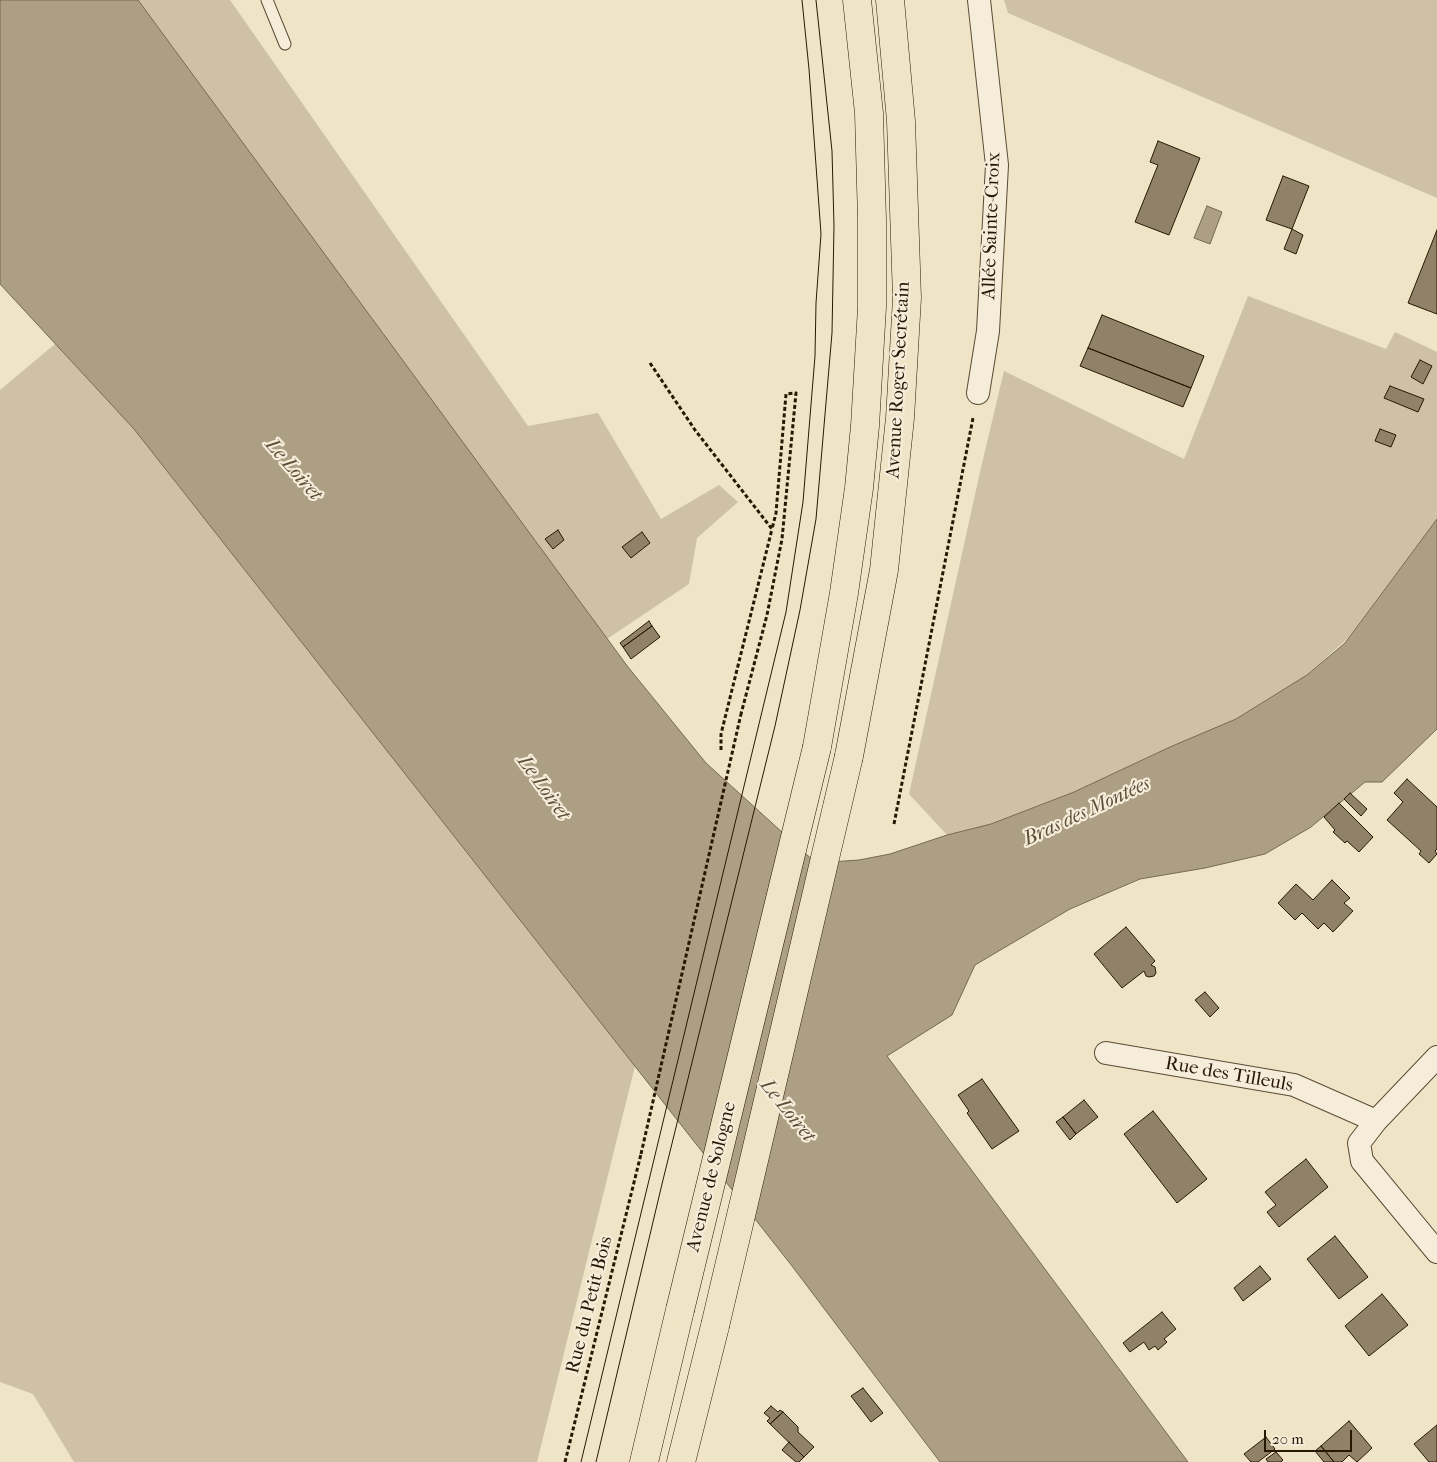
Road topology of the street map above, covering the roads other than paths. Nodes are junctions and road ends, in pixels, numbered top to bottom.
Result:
1 (267, 0) edge
2 (857, 0) edge
3 (890, 0) edge
4 (979, 0) edge
5 (285, 44) dead end
6 (978, 393) road end
7 (817, 747) joint
8 (849, 756) joint
9 (1106, 1053) dead end
10 (1437, 1057) edge
11 (1376, 1121) junction
12 (1437, 1252) edge
13 (643, 1462) edge
14 (681, 1462) edge

1 - 5 lane
2 - 7 main road, Avenue Roger Secrétain
3 - 8 main road, Avenue Roger Secrétain
4 - 6 street, Allée Sainte-Croix
7 - 13 main road, Avenue de Sologne, bridge
8 - 14 main road, Avenue de Sologne, bridge
9 - 11 street, Rue des Tilleuls
10 - 11 street
11 - 12 street

